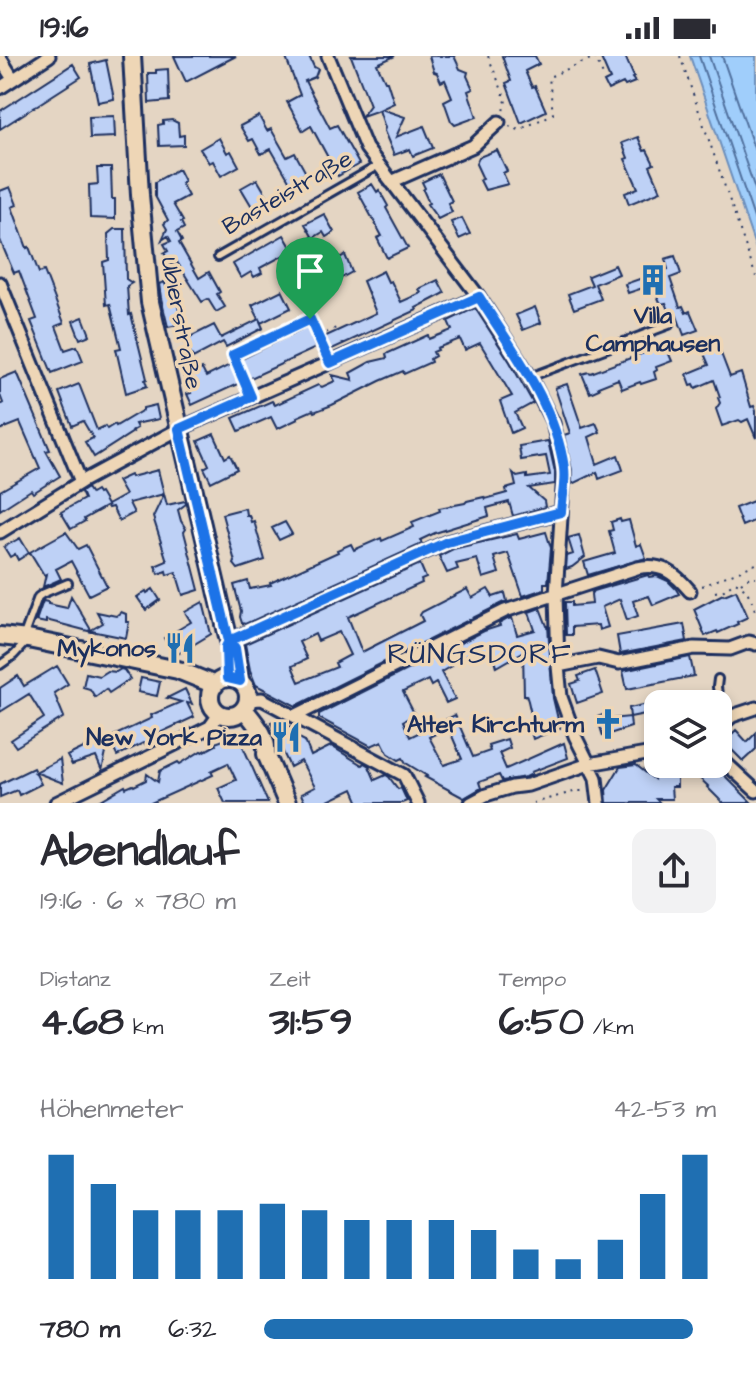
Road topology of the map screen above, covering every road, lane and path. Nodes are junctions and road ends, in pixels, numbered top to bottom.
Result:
1 (49, 56) edge
2 (132, 56) edge
3 (328, 56) edge
4 (488, 56) edge
5 (680, 56) edge
6 (0, 58) edge
7 (603, 75) dead end
8 (13, 79) junction
9 (0, 88) edge
10 (499, 122) junction
11 (379, 165) junction
12 (391, 182) junction
13 (218, 257) dead end
14 (756, 277) edge
15 (0, 283) edge
16 (479, 297) junction
17 (669, 325) dead end
18 (336, 328) dead end
19 (318, 337) junction
20 (330, 363) junction
21 (530, 377) junction
22 (251, 397) junction
23 (179, 429) junction
24 (81, 482) junction
25 (561, 512) junction
26 (0, 532) edge
27 (756, 564) edge
28 (756, 577) edge
29 (68, 583) dead end
30 (741, 584) junction
31 (690, 591) joint
32 (715, 592) dead end
33 (556, 595) junction
34 (756, 614) edge
35 (0, 636) edge
36 (25, 639) junction
37 (229, 641) junction
38 (756, 644) edge
39 (0, 665) edge
40 (558, 666) junction
41 (718, 679) dead end
42 (227, 681) junction
43 (717, 690) edge
44 (756, 708) edge
45 (236, 709) junction
46 (295, 716) junction
47 (732, 716) edge
48 (644, 754) edge
49 (589, 764) junction
50 (732, 769) edge
51 (756, 791) edge
52 (598, 798) edge
53 (535, 802) edge
54 (56, 803) edge
55 (287, 803) edge
56 (418, 803) edge
57 (471, 803) edge

1 - 8 street
2 - 23 main road, Ubierstraße
3 - 11 street, Basteistraße
4 - 10 path
5 - 14 path
6 - 8 street
7 - 10 path
8 - 9 street
10 - 12 street
11 - 12 street, Basteistraße
11 - 13 lane, Basteistraße
12 - 16 street, Basteistraße
15 - 24 street
16 - 20 street
16 - 21 street, Basteistraße
17 - 21 lane
18 - 19 path
19 - 20 path
19 - 22 path
20 - 22 street
21 - 25 street, Basteistraße
22 - 23 street
23 - 24 street
23 - 37 main road, Ubierstraße
24 - 26 street
25 - 33 street, Basteistraße
25 - 37 street
27 - 31 path
28 - 30 path
29 - 36 lane
30 - 32 path
30 - 34 path
31 - 33 street
33 - 40 street, Basteistraße
33 - 46 street
35 - 36 main road
36 - 39 lane
36 - 42 main road
37 - 42 main road, Ubierstraße
38 - 40 street
40 - 49 street, Basteistraße
41 - 43 lane
42 - 45 main road
42 - 45 main road
44 - 47 street
45 - 46 street
45 - 54 street
45 - 55 main road
46 - 56 street
48 - 49 street
49 - 52 street, Basteistraße
49 - 57 street
50 - 51 street
52 - 53 path

